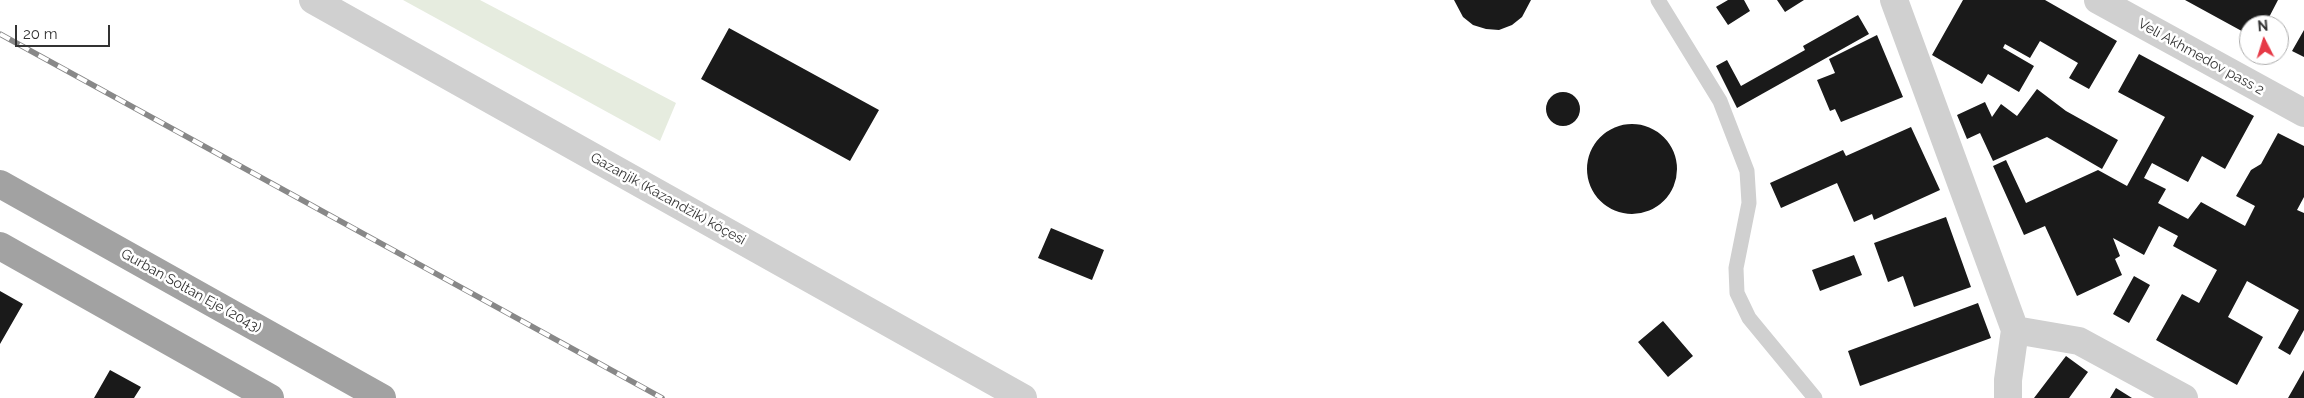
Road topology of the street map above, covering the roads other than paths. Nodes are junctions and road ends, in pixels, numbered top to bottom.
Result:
1 (313, 0) edge
2 (1658, 0) edge
3 (2098, 0) edge
4 (1900, 4) edge
5 (2304, 113) edge
6 (0, 184) edge
7 (0, 246) edge
8 (2015, 330) junction
9 (270, 398) edge
10 (382, 398) edge
11 (1023, 398) edge
12 (1815, 398) edge
13 (2008, 398) edge
14 (2184, 398) edge

1 - 11 street, Gazanjik (Kazandžik) köçesi
2 - 12 lane
3 - 5 street, Veli Akhmedov pass 2
4 - 8 street
6 - 10 highway, Gurban Soltan Eje (2043)
7 - 9 highway
8 - 13 street
8 - 14 street

